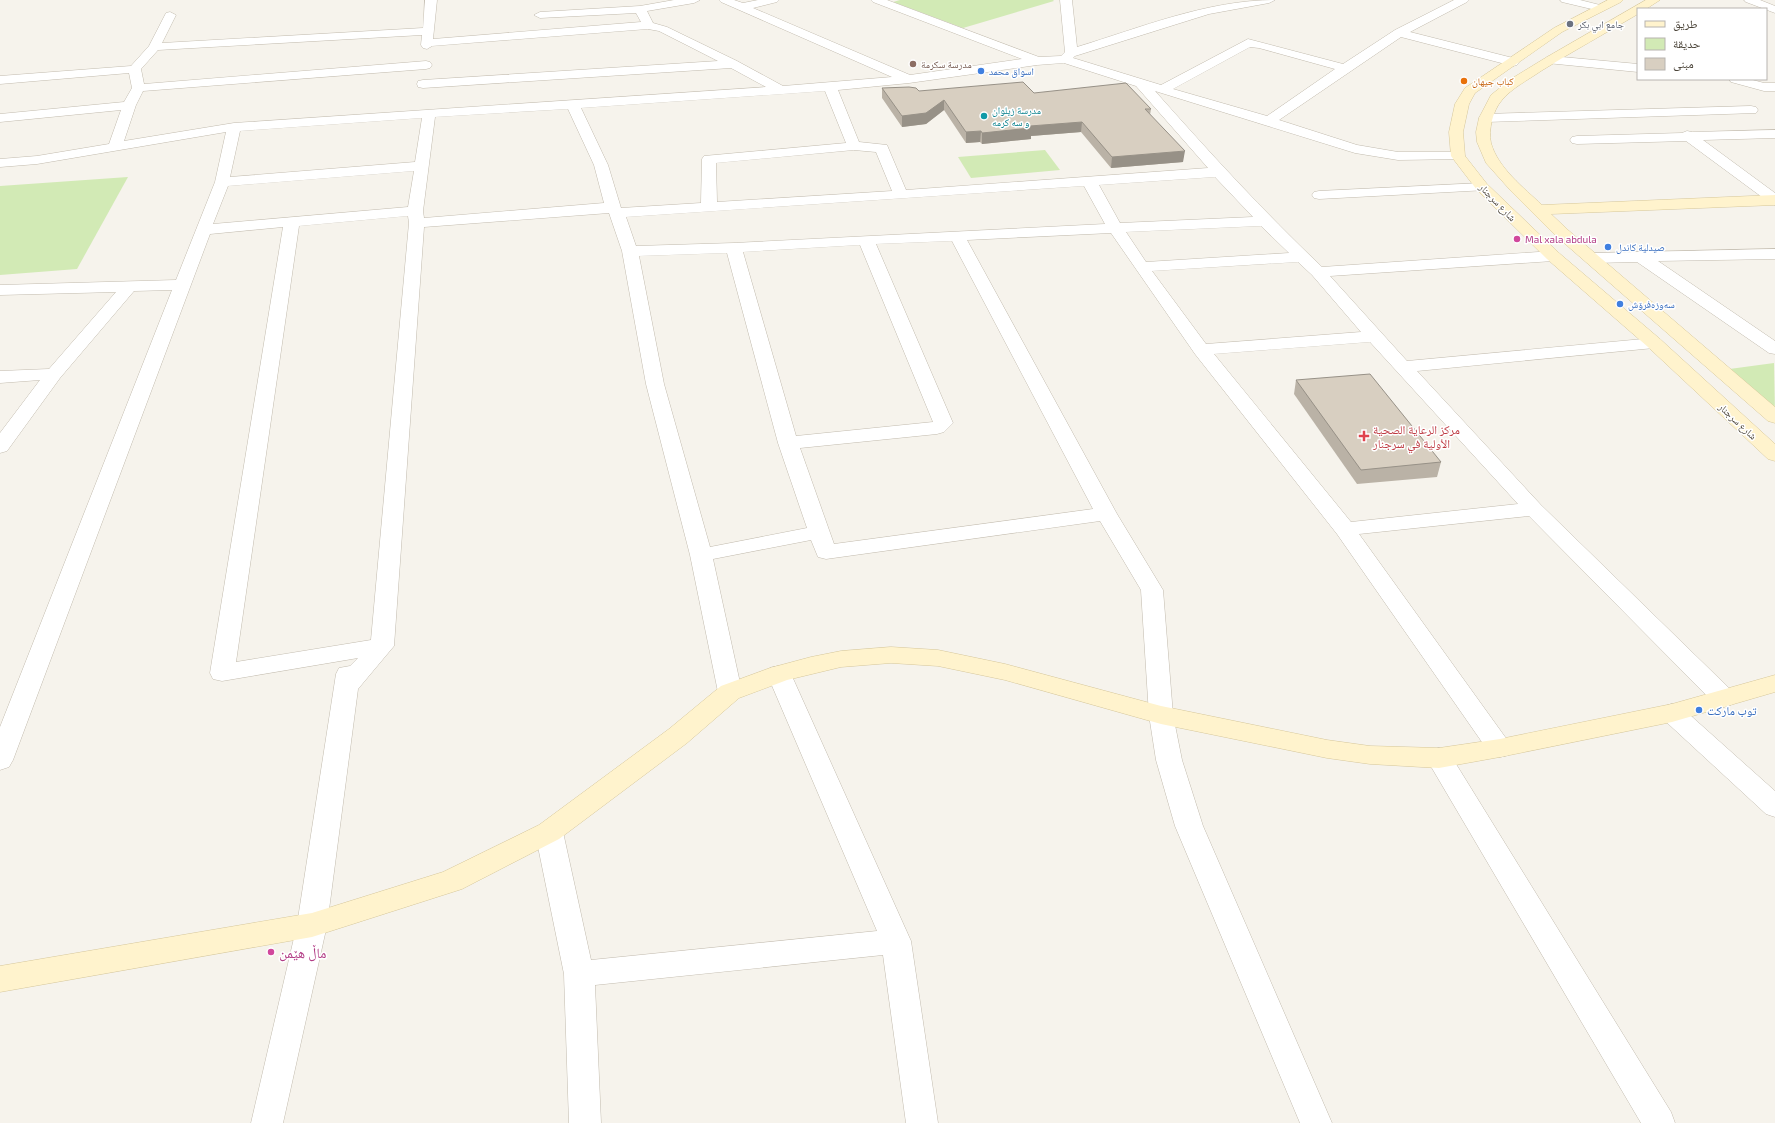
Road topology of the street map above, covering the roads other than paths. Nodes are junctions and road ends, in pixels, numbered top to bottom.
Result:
1 (431, 0) edge
2 (694, 0) edge
3 (725, 0) edge
4 (773, 0) edge
5 (877, 0) edge
6 (1066, 0) edge
7 (1268, 0) edge
8 (1464, 0) edge
9 (1566, 0) edge
10 (1617, 0) edge
11 (1654, 0) edge
12 (1750, 0) edge
13 (742, 7) junction
14 (640, 8) junction
15 (1600, 8) junction
16 (1640, 8) edge
17 (1637, 10) edge
18 (1775, 10) edge
19 (170, 15) dead end
20 (540, 15) dead end
21 (1585, 15) junction
22 (1614, 23) junction
23 (648, 25) junction
24 (427, 31) junction
25 (1399, 33) junction
26 (427, 43) junction
27 (154, 47) junction
28 (1068, 56) junction
29 (1551, 60) junction
30 (1037, 61) junction
31 (1513, 62) junction
32 (733, 64) junction
33 (426, 65) junction
34 (1345, 68) junction
35 (1637, 68) edge
36 (135, 69) junction
37 (909, 79) junction
38 (0, 80) edge
39 (1739, 80) edge
40 (1141, 83) junction
41 (423, 84) junction
42 (830, 87) junction
43 (1775, 87) edge
44 (138, 88) junction
45 (1163, 89) junction
46 (780, 90) junction
47 (129, 104) junction
48 (573, 106) junction
49 (1751, 110) dead end
50 (423, 114) junction
51 (1661, 114) junction
52 (0, 118) edge
53 (1486, 118) junction
54 (1269, 120) junction
55 (234, 127) junction
56 (1775, 134) edge
57 (1690, 137) junction
58 (1577, 140) dead end
59 (854, 146) junction
60 (115, 147) junction
61 (1458, 156) junction
62 (0, 163) edge
63 (422, 166) junction
64 (1219, 172) junction
65 (1089, 181) junction
66 (222, 182) junction
67 (1482, 187) junction
68 (901, 195) junction
69 (1319, 195) dead end
70 (1775, 200) edge
71 (709, 208) junction
72 (615, 210) junction
73 (1540, 210) junction
74 (416, 217) junction
75 (292, 221) junction
76 (1265, 221) junction
77 (1115, 228) junction
78 (203, 230) junction
79 (956, 236) junction
80 (866, 240) junction
81 (734, 248) junction
82 (630, 252) junction
83 (1775, 254) edge
84 (1553, 256) junction
85 (1304, 257) junction
86 (1641, 257) junction
87 (1593, 258) junction
88 (1141, 267) junction
89 (1318, 272) junction
90 (183, 285) junction
91 (128, 287) junction
92 (0, 290) edge
93 (1374, 336) junction
94 (1654, 343) junction
95 (1775, 349) edge
96 (1202, 350) junction
97 (1402, 366) junction
98 (54, 374) junction
99 (0, 377) edge
100 (1775, 417) edge
101 (788, 443) junction
102 (0, 447) edge
103 (1775, 455) edge
104 (1534, 509) junction
105 (1106, 514) junction
106 (1345, 529) junction
107 (818, 532) junction
108 (701, 555) junction
109 (382, 646) junction
110 (351, 651) junction
111 (779, 674) junction
112 (1775, 683) edge
113 (346, 687) junction
114 (730, 692) junction
115 (1724, 698) junction
116 (1672, 713) junction
117 (1161, 714) junction
118 (1500, 748) junction
119 (1439, 758) junction
120 (0, 760) edge
121 (1775, 807) edge
122 (549, 832) junction
123 (312, 925) junction
124 (896, 941) junction
125 (579, 974) junction
126 (0, 979) edge
127 (267, 1123) edge
128 (585, 1123) edge
129 (922, 1123) edge
130 (1316, 1123) edge
131 (1659, 1123) edge

1 - 24 street
2 - 14 street
3 - 13 street
4 - 13 street
5 - 30 street
6 - 28 street
7 - 28 street
8 - 25 street
9 - 15 street
10 - 15 street
11 - 16 street, شارع سرجنار
12 - 18 street
13 - 37 street
14 - 20 street
14 - 23 street
15 - 21 street
17 - 22 street, شارع سرجنار
19 - 27 street
21 - 22 street
21 - 31 street
22 - 29 street, شارع سرجنار
23 - 26 street
23 - 32 street
24 - 26 street
24 - 27 street
25 - 31 street
25 - 34 street
26 - 33 street
27 - 36 street
28 - 30 street
28 - 40 street
29 - 35 street
29 - 53 street, شارع سرجنار
30 - 37 street
31 - 61 street
32 - 41 street
32 - 46 street
33 - 41 street
33 - 44 street
34 - 45 street
34 - 54 street
36 - 38 street
36 - 44 street
37 - 42 street
39 - 43 street
40 - 45 street
40 - 64 street
41 - 50 street
42 - 46 street
42 - 59 street
44 - 47 street
45 - 54 street
46 - 48 street
47 - 52 street
47 - 60 street
48 - 50 street
48 - 72 street
49 - 51 street
50 - 55 street
50 - 63 street
51 - 53 street
51 - 57 street
53 - 73 street, شارع سرجنار
54 - 61 street
55 - 60 street
55 - 66 street
56 - 57 street
57 - 58 street
57 - 70 street
59 - 68 street
59 - 71 street
60 - 62 street
61 - 67 street, شارع سرجنار
63 - 66 street
63 - 74 street
64 - 65 street
64 - 76 street
65 - 68 street
65 - 77 street
66 - 78 street
67 - 69 street
67 - 84 street, شارع سرجنار
68 - 71 street
70 - 73 street
71 - 72 street
72 - 74 street
72 - 82 street
73 - 87 street, شارع سرجنار
74 - 75 street
74 - 109 street
75 - 78 street
75 - 110 street
76 - 77 street
76 - 85 street
77 - 79 street
77 - 88 street
78 - 90 street
79 - 80 street
79 - 105 street
80 - 81 street
80 - 101 street
81 - 82 street
81 - 101 street
82 - 108 street
83 - 86 street
84 - 89 street
84 - 94 street, شارع سرجنار
85 - 88 street
85 - 89 street
86 - 87 street
86 - 95 street
87 - 100 street, شارع سرجنار
88 - 96 street
89 - 93 street
90 - 91 street
90 - 120 street
91 - 92 street
91 - 98 street
93 - 96 street
93 - 97 street
94 - 97 street
94 - 103 street, شارع سرجنار
96 - 106 street
97 - 104 street
98 - 99 street
98 - 102 street
101 - 107 street
104 - 106 street
104 - 115 street
105 - 107 street
105 - 117 street
106 - 118 street
107 - 108 street
108 - 114 street
109 - 110 street
109 - 113 street
110 - 113 street
111 - 114 street
111 - 117 street
111 - 124 street
112 - 115 street
113 - 123 street
114 - 122 street
115 - 116 street
116 - 118 street
116 - 121 street
117 - 119 street
117 - 130 street
118 - 119 street
119 - 131 street
122 - 123 street
122 - 125 street
123 - 126 street
123 - 127 street
124 - 125 street
124 - 129 street
125 - 128 street

